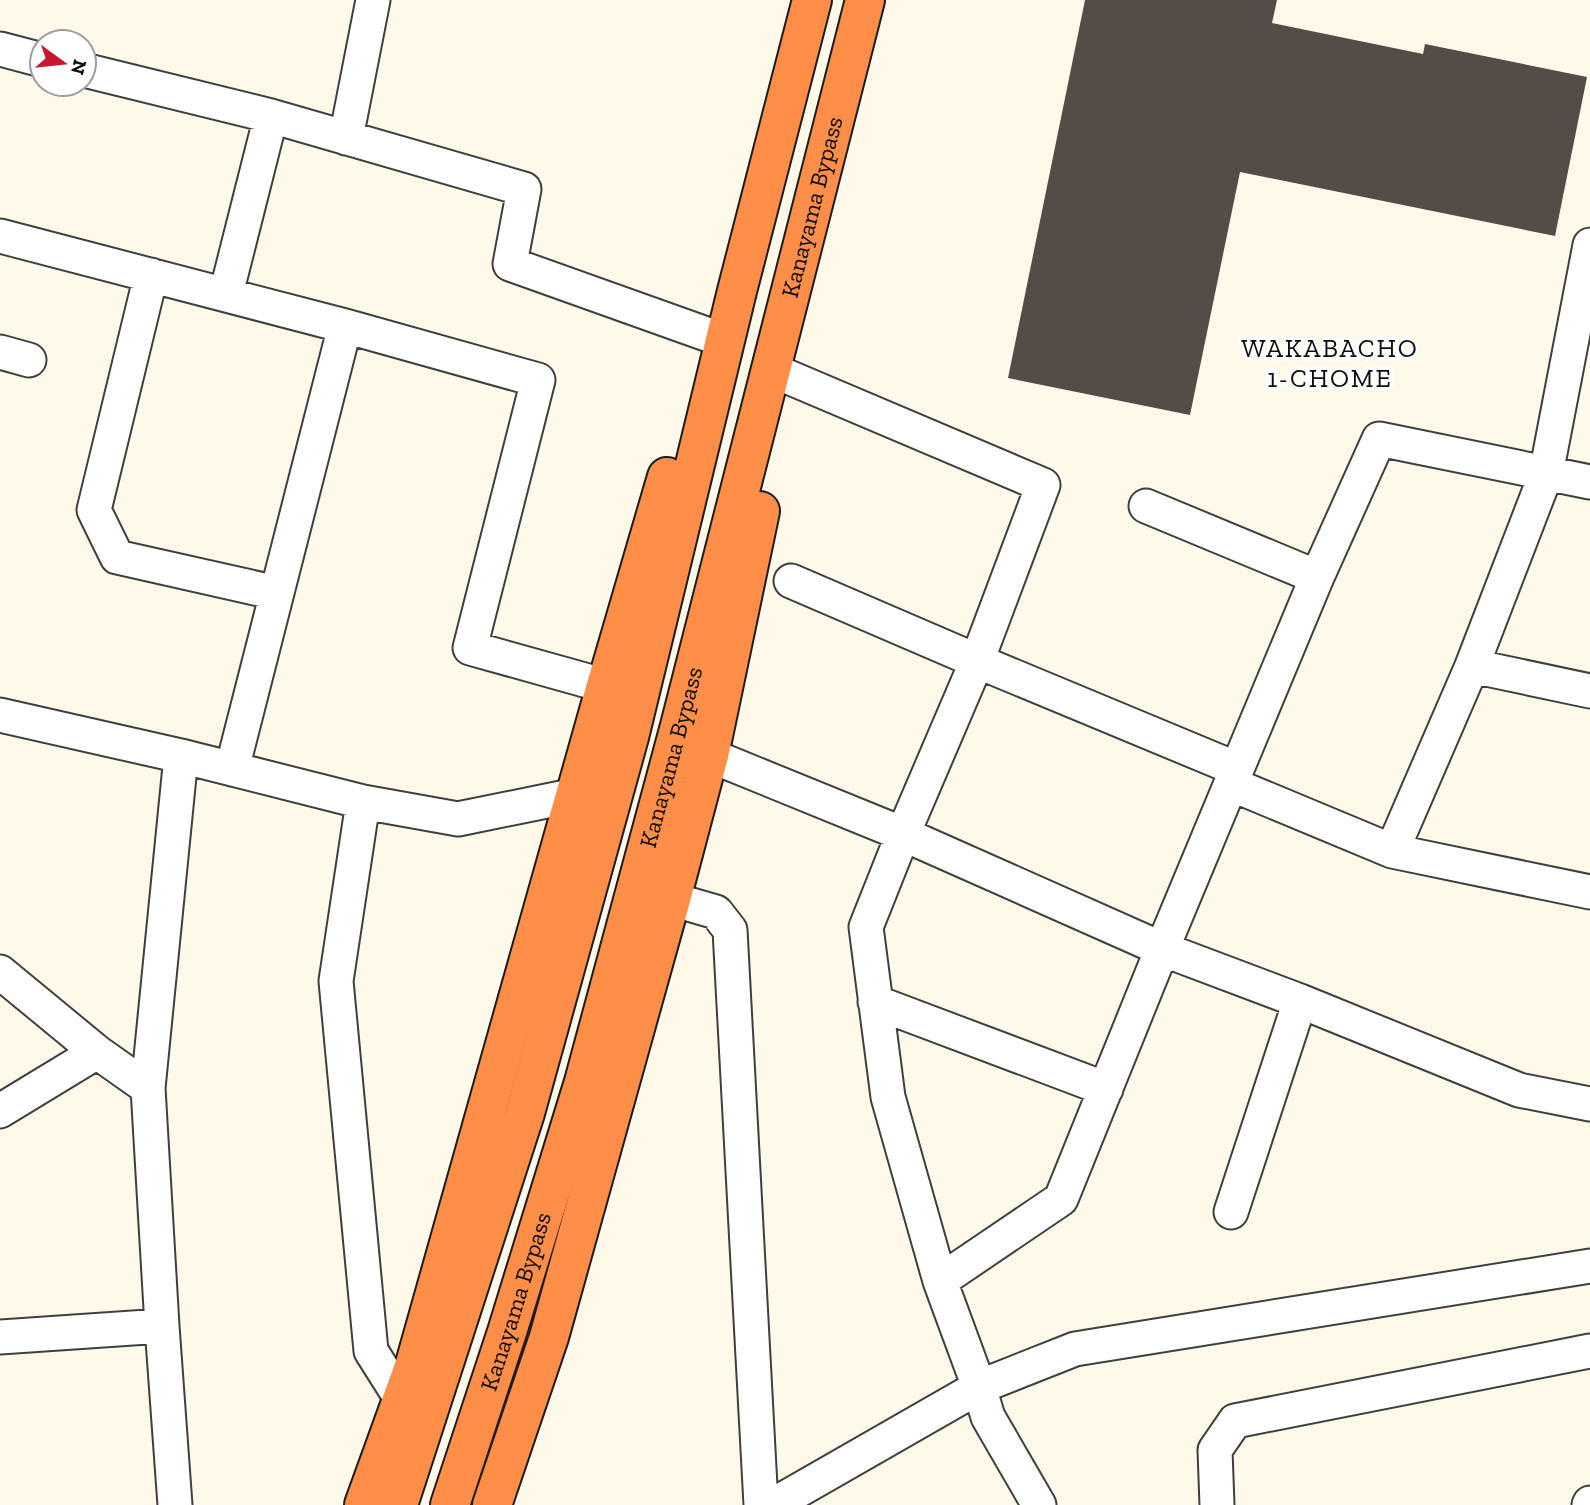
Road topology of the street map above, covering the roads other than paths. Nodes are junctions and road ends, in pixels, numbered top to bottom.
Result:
1 (373, 0) edge
2 (812, 0) edge
3 (865, 0) edge
4 (0, 49) edge
5 (28, 56) edge
6 (98, 73) edge
7 (271, 116) junction
8 (346, 138) junction
9 (0, 236) edge
10 (1590, 245) edge
11 (795, 274) junction
12 (151, 275) junction
13 (737, 292) junction
14 (226, 294) junction
15 (345, 326) junction
16 (709, 335) junction
17 (786, 376) junction
18 (1546, 474) junction
19 (1590, 482) edge
20 (1146, 506) dead end
21 (1317, 577) junction
22 (791, 581) dead end
23 (277, 593) junction
24 (977, 661) junction
25 (1472, 666) junction
26 (606, 686) junction
27 (1590, 691) edge
28 (0, 715) edge
29 (709, 755) junction
30 (181, 756) junction
31 (232, 769) junction
32 (1234, 777) junction
33 (576, 795) junction
34 (363, 802) junction
35 (903, 834) junction
36 (1392, 852) junction
37 (1590, 892) edge
38 (671, 900) junction
39 (1162, 949) junction
40 (0, 972) edge
41 (1300, 1001) junction
42 (875, 1002) junction
43 (97, 1052) junction
44 (148, 1088) junction
45 (1105, 1089) junction
46 (1590, 1104) edge
47 (0, 1111) edge
48 (1231, 1212) dead end
49 (1590, 1266) edge
50 (940, 1281) junction
51 (162, 1326) junction
52 (0, 1337) edge
53 (1590, 1351) edge
54 (979, 1387) junction
55 (402, 1400) junction
56 (175, 1505) edge
57 (364, 1505) edge
58 (398, 1505) edge
59 (450, 1505) edge
60 (492, 1505) edge
61 (761, 1505) edge
62 (773, 1505) edge
63 (1039, 1505) edge
64 (1217, 1505) edge

1 - 8 street
2 - 13 highway, Kanayama Bypass
3 - 11 highway, Kanayama Bypass
4 - 5 street
6 - 7 street
7 - 8 street
7 - 14 street
8 - 16 street
9 - 12 street
10 - 18 street
11 - 17 highway
11 - 59 highway, Kanayama Bypass
12 - 14 street
12 - 23 street
13 - 16 highway
13 - 58 highway, Kanayama Bypass
14 - 15 street
15 - 23 street
15 - 26 street
16 - 26 highway
17 - 24 street
17 - 29 highway
18 - 19 street
18 - 21 street
18 - 25 street
20 - 21 street
21 - 32 street
22 - 24 street
23 - 31 street
24 - 32 street
24 - 35 street
25 - 27 street
25 - 36 street
26 - 33 highway
28 - 30 street
29 - 35 street
29 - 38 highway
30 - 31 street
30 - 44 street
31 - 34 street
32 - 36 street
32 - 39 street
33 - 34 street
33 - 55 highway
34 - 55 street
35 - 39 street
35 - 42 street
36 - 37 street
38 - 60 highway
38 - 61 street
39 - 41 street
39 - 45 street
40 - 43 street
41 - 46 street
41 - 48 street
42 - 45 street
42 - 50 street
43 - 44 street
43 - 47 street
44 - 51 street
45 - 50 street
49 - 54 street
50 - 54 street
51 - 52 street
51 - 56 street
53 - 64 street
54 - 62 street
54 - 63 street
55 - 57 highway

